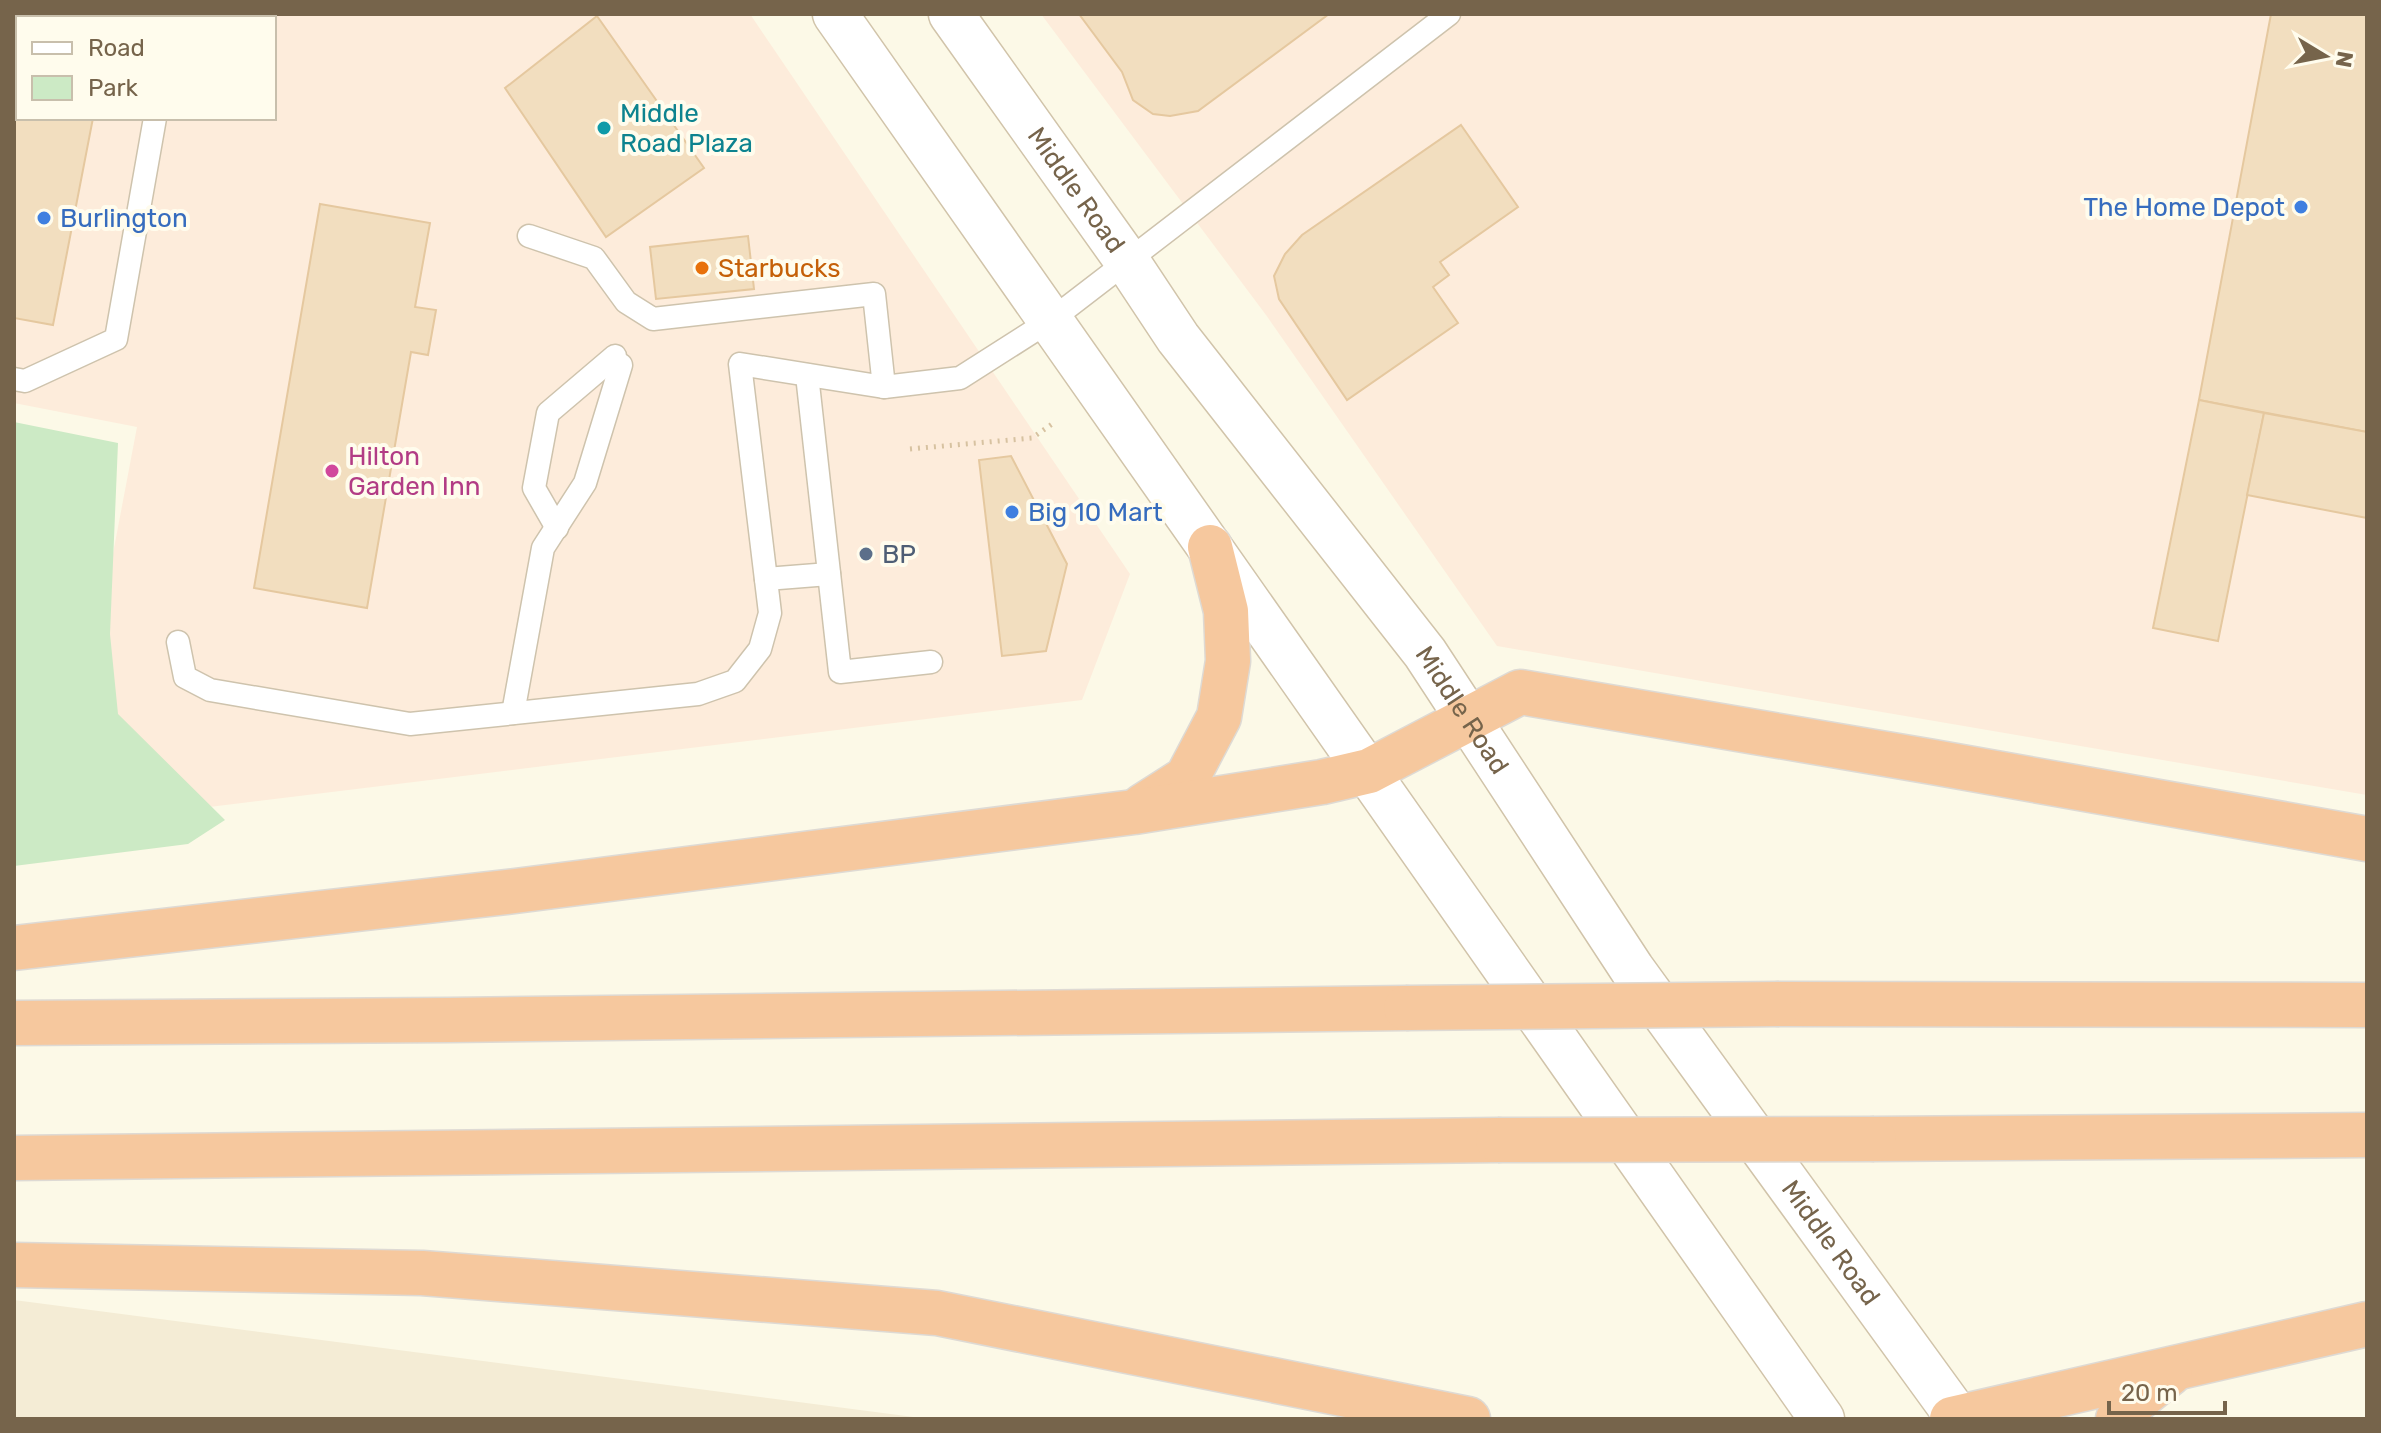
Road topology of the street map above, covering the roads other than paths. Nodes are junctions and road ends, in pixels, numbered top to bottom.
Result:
1 (835, 14) edge
2 (951, 14) edge
3 (1449, 14) edge
4 (155, 120) edge
5 (529, 236) dead end
6 (1127, 261) junction
7 (1051, 320) junction
8 (807, 375) junction
9 (14, 379) edge
10 (884, 387) junction
11 (557, 528) junction
12 (1210, 547) junction
13 (829, 574) junction
14 (766, 579) junction
15 (178, 642) dead end
16 (931, 662) dead end
17 (513, 713) junction
18 (1468, 717) junction
19 (1369, 771) junction
20 (1134, 812) junction
21 (2367, 839) edge
22 (14, 948) edge
23 (2367, 1005) edge
24 (14, 1023) edge
25 (2367, 1135) edge
26 (14, 1158) edge
27 (14, 1265) edge
28 (2367, 1324) edge
29 (2176, 1369) junction
30 (1956, 1418) edge
31 (1468, 1419) edge
32 (1822, 1419) edge
33 (2118, 1419) edge

1 - 7 main road
2 - 6 main road, Middle Road
3 - 6 lane
4 - 9 lane
5 - 10 lane
6 - 7 lane
6 - 18 main road, Middle Road
7 - 10 lane
7 - 12 main road
8 - 10 lane
8 - 13 lane
8 - 14 lane
11 - 11 lane
11 - 17 lane
12 - 19 main road
12 - 20 highway
13 - 14 lane
13 - 16 lane
14 - 17 lane
15 - 17 lane
18 - 19 highway
18 - 21 highway
18 - 30 main road, Middle Road
19 - 20 highway
19 - 32 main road
20 - 22 highway
23 - 24 highway, bridge
25 - 26 highway, bridge
27 - 31 highway
28 - 29 highway
29 - 30 highway
29 - 33 highway

